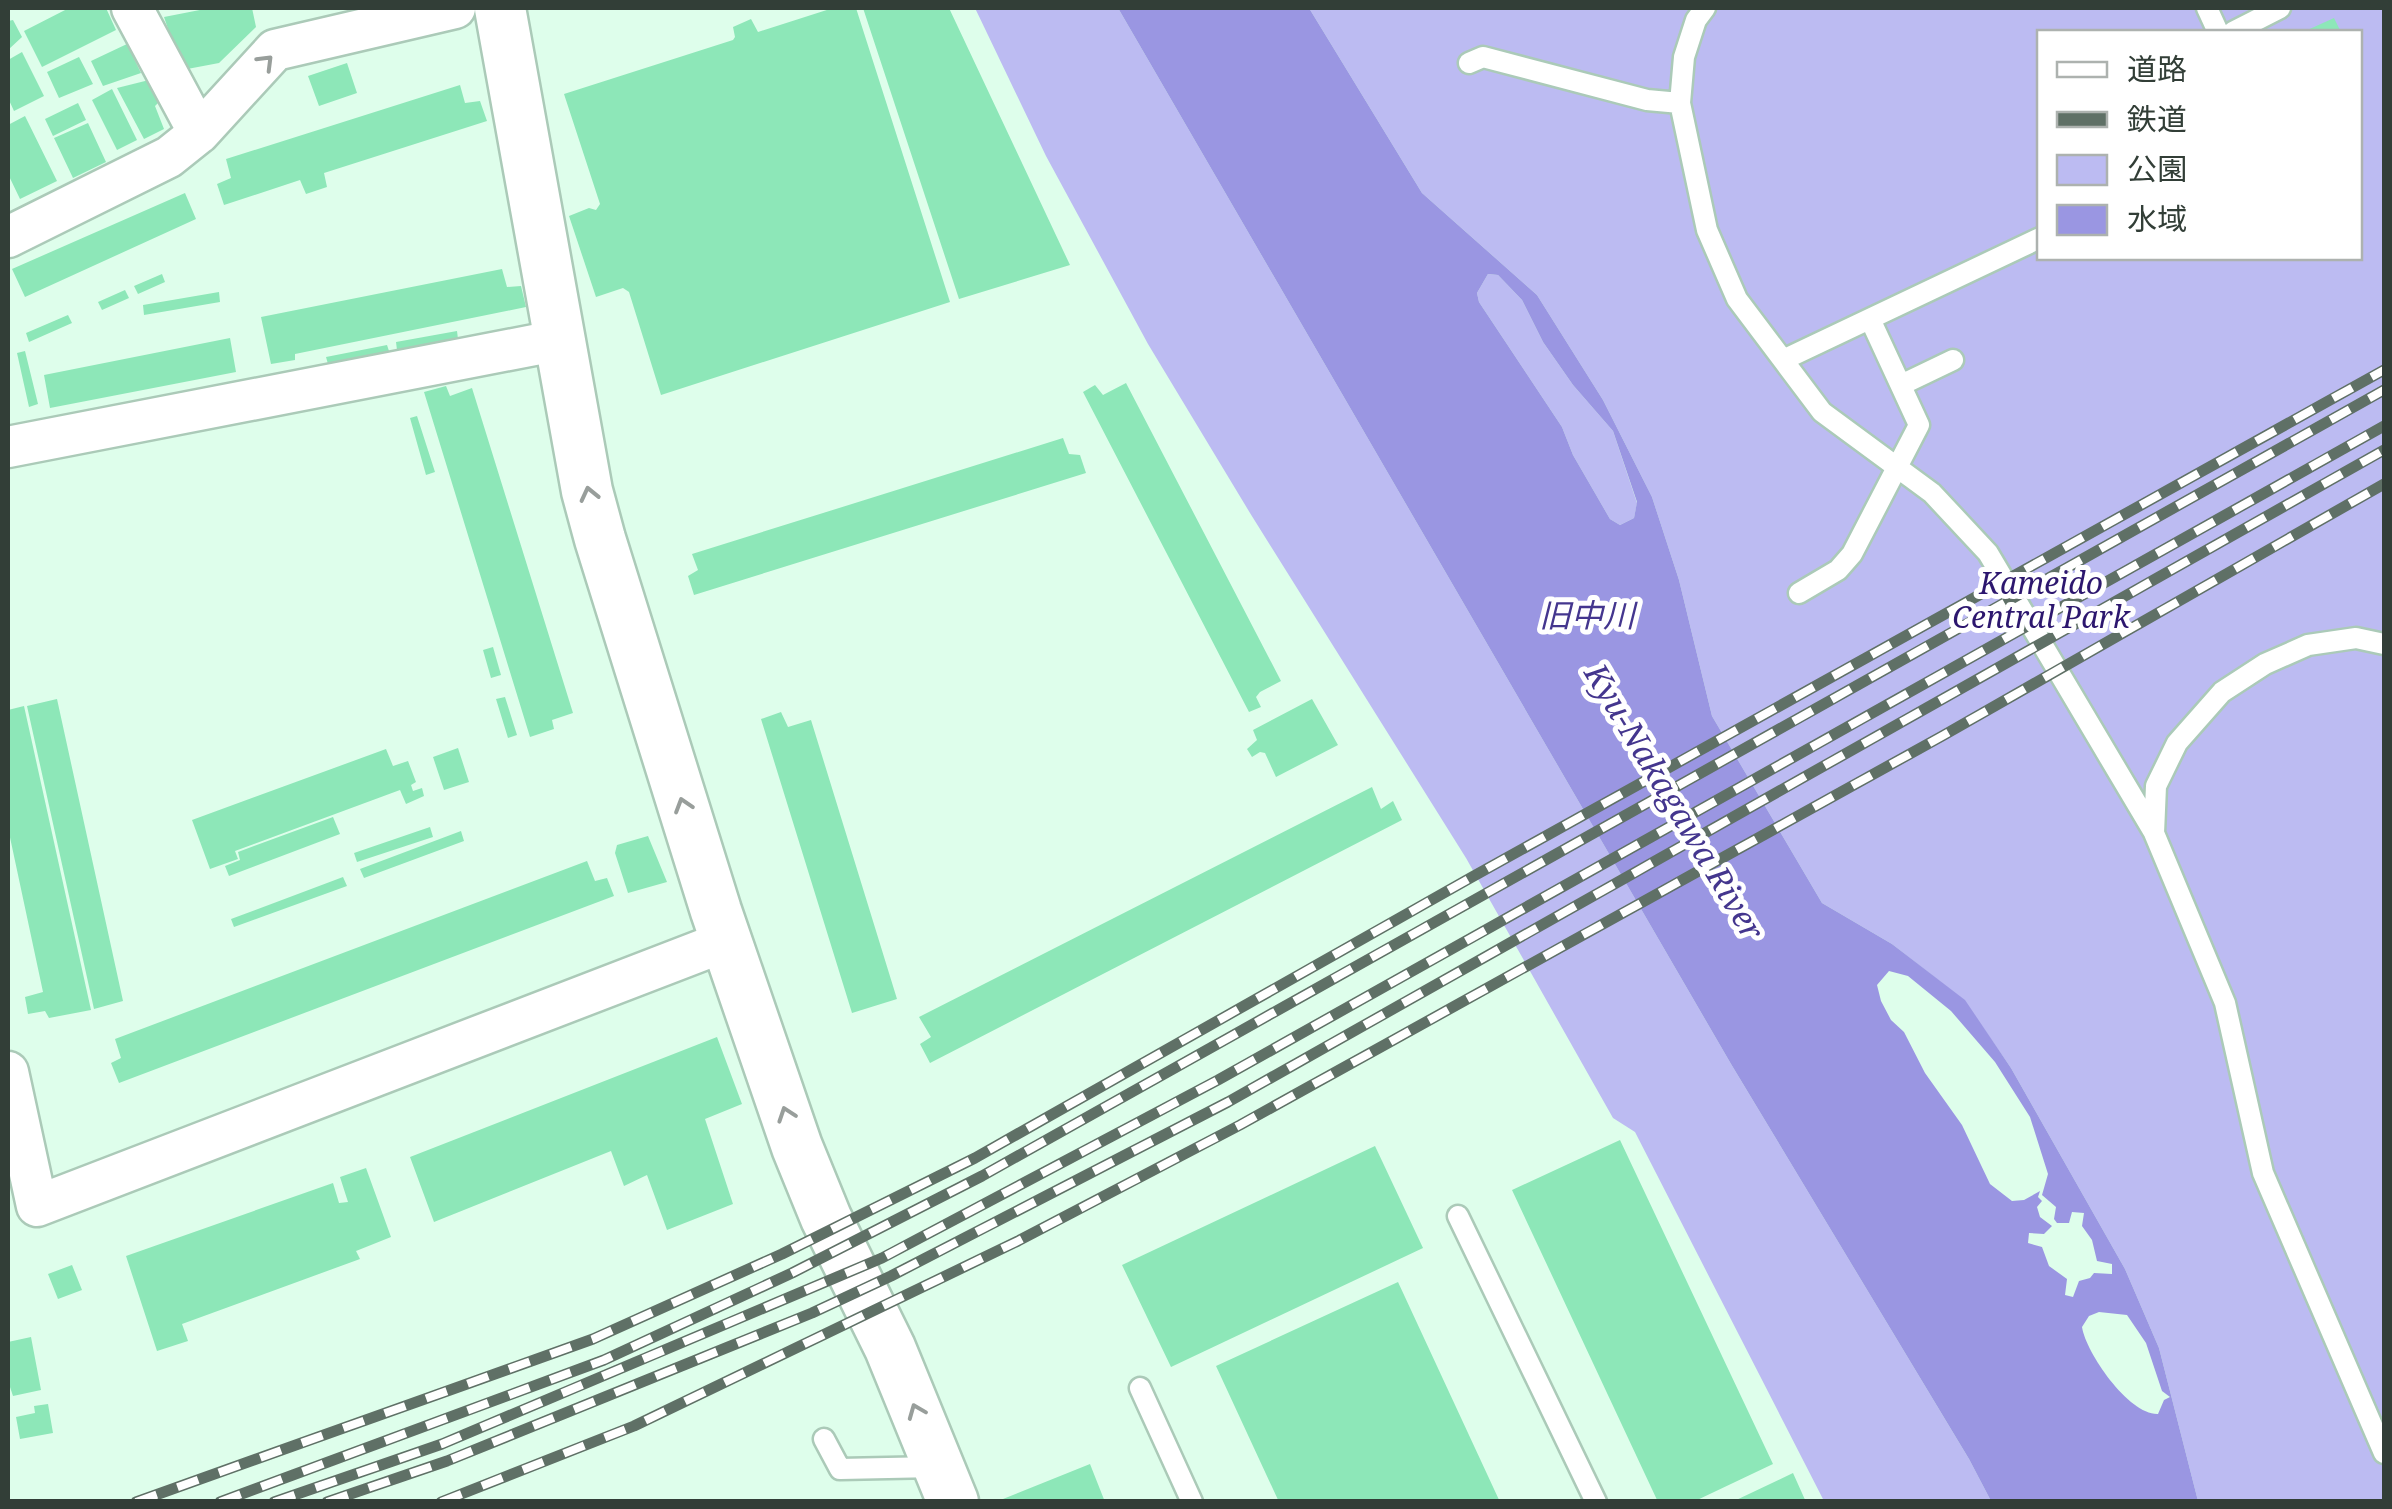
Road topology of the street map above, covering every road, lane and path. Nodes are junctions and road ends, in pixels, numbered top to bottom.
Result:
1 (132, 8) edge
2 (456, 8) edge
3 (500, 8) edge
4 (1705, 8) edge
5 (2280, 8) edge
6 (2237, 30) edge
7 (1470, 63) dead end
8 (1680, 103) junction
9 (200, 133) junction
10 (8, 237) edge
11 (2037, 239) edge
12 (1870, 319) junction
13 (560, 340) junction
14 (1783, 360) junction
15 (1953, 360) dead end
16 (1903, 384) junction
17 (8, 447) edge
18 (1898, 468) junction
19 (1799, 593) dead end
20 (2384, 644) edge
21 (2154, 833) junction
22 (726, 941) junction
23 (8, 1072) edge
24 (22, 1210) edge
25 (1458, 1216) dead end
26 (1140, 1388) dead end
27 (2377, 1423) edge
28 (824, 1438) dead end
29 (2384, 1453) edge
30 (945, 1484) edge
31 (1192, 1502) edge
32 (1596, 1502) edge

1 - 9 street
9 -> 2 street
3 - 13 street
4 - 8 lane
5 - 6 lane
7 - 8 lane
8 - 14 lane
9 - 10 street
11 - 12 lane
12 - 14 lane
12 - 16 lane
13 - 17 street
22 -> 13 street
14 - 18 lane
15 - 16 lane
16 - 18 lane
18 - 19 lane
18 - 21 lane
20 - 21 lane
21 - 27 lane
22 - 24 street
30 -> 22 street
23 - 24 street
25 - 32 lane
26 - 31 lane
27 - 29 lane
28 - 30 lane

